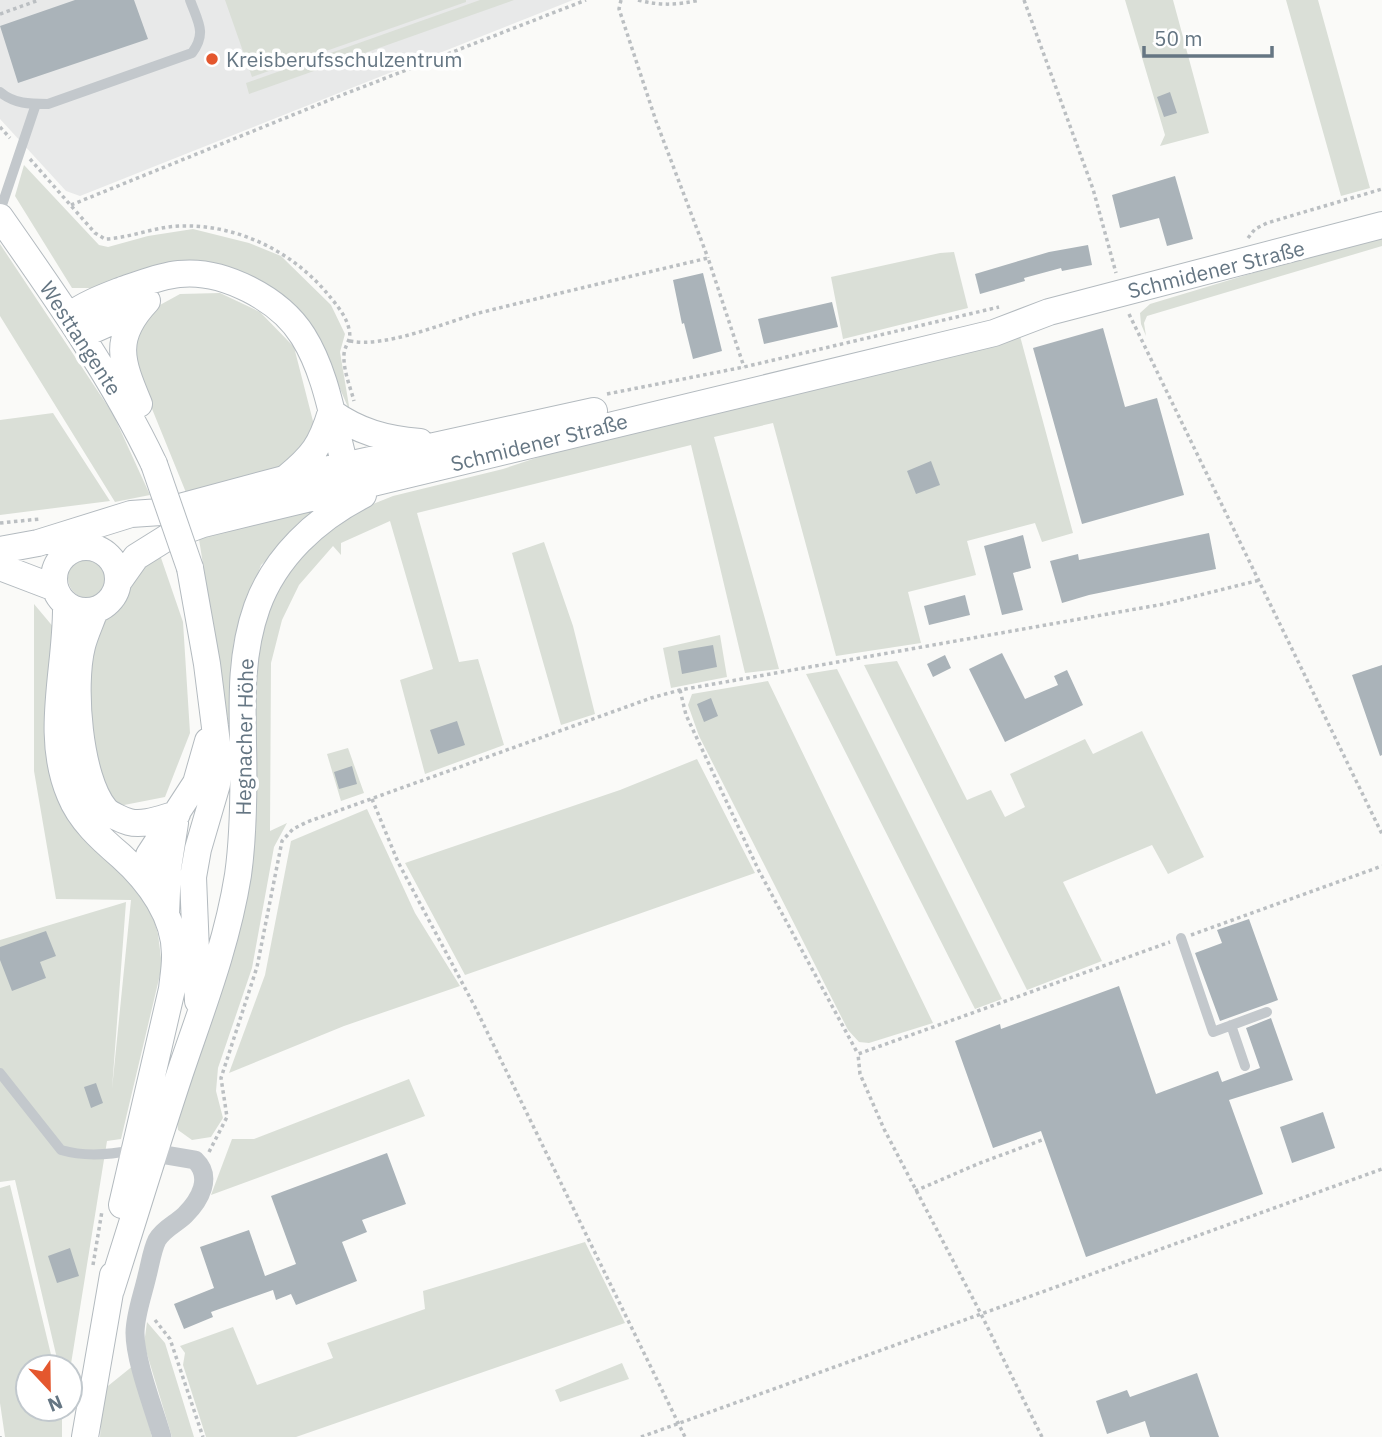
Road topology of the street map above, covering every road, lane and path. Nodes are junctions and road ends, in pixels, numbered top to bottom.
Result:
1 (39, 0) edge
2 (190, 0) edge
3 (586, 0) edge
4 (621, 0) edge
5 (638, 0) edge
6 (701, 0) edge
7 (1024, 0) edge
8 (657, 3) edge
9 (0, 14) edge
10 (0, 92) edge
11 (36, 104) junction
12 (0, 127) edge
13 (21, 150) junction
14 (1382, 189) edge
15 (1382, 207) edge
16 (0, 211) edge
17 (0, 217) edge
18 (1382, 225) edge
19 (1320, 242) junction
20 (1242, 245) dead end
21 (708, 258) junction
22 (227, 282) junction
23 (1120, 285) junction
24 (147, 301) junction
25 (76, 325) junction
26 (350, 341) dead end
27 (749, 384) junction
28 (331, 412) junction
29 (444, 444) junction
30 (152, 460) junction
31 (341, 468) junction
32 (399, 476) junction
33 (285, 479) junction
34 (327, 494) junction
35 (161, 512) junction
36 (86, 547) junction
37 (0, 552) edge
38 (61, 560) junction
39 (0, 567) edge
40 (1260, 580) junction
41 (119, 581) junction
42 (61, 597) junction
43 (96, 610) junction
44 (680, 690) junction
45 (212, 712) junction
46 (372, 799) junction
47 (177, 814) junction
48 (1382, 834) edge
49 (1382, 866) edge
50 (145, 881) junction
51 (166, 914) junction
52 (1181, 938) junction
53 (1267, 1012) dead end
54 (198, 1020) junction
55 (1231, 1025) junction
56 (858, 1054) junction
57 (1245, 1066) dead end
58 (0, 1073) edge
59 (1042, 1140) dead end
60 (144, 1152) junction
61 (201, 1166) junction
62 (1382, 1169) edge
63 (915, 1191) junction
64 (141, 1302) junction
65 (981, 1314) junction
66 (679, 1424) junction
67 (85, 1437) edge
68 (162, 1437) edge
69 (203, 1437) edge
70 (641, 1437) edge
71 (685, 1437) edge
72 (1041, 1437) edge

1 - 9 path
2 - 11 lane
3 - 13 path
4 - 21 path
5 - 8 path
6 - 8 path
7 - 23 path
10 - 11 lane
11 - 13 lane
12 - 13 path
13 - 16 lane
14 - 20 path
15 - 19 main road
17 - 25 main road, Westtangente
18 - 19 main road, Schmidener Straße
19 - 23 main road, Schmidener Straße
21 - 26 path
21 - 27 path
22 - 24 main road
22 - 25 main road
22 - 28 main road
23 - 27 main road, Schmidener Straße
23 - 40 path
24 - 25 main road
24 - 30 main road
25 - 30 main road, Westtangente
27 - 29 main road, Schmidener Straße
27 - 32 main road, Schmidener Straße
28 - 29 main road, Schmidener Straße
28 - 31 main road
28 - 33 main road
29 - 31 main road, Schmidener Straße
30 - 45 main road, Hegnacher Höhe, bridge
31 - 33 main road, Schmidener Straße
31 - 34 main road
32 - 34 main road, Schmidener Straße
32 - 54 main road, Hegnacher Höhe
33 - 35 main road, Schmidener Straße
34 - 41 main road, Schmidener Straße
35 - 36 main road, Schmidener Straße
35 - 37 main road, Schmidener Straße
36 - 38 main road
36 - 41 main road
37 - 38 main road, Schmidener Straße
38 - 42 main road
39 - 42 main road
40 - 44 path
40 - 48 path
41 - 43 main road
42 - 43 main road
42 - 50 main road, Hegnacher Höhe
43 - 47 main road
44 - 46 path
44 - 56 path
45 - 47 main road, Hegnacher Höhe
45 - 54 main road, Hegnacher Höhe
46 - 61 path
46 - 66 path
47 - 50 main road, Hegnacher Höhe
47 - 51 main road, Hegnacher Höhe
49 - 52 path
50 - 51 main road, Hegnacher Höhe
51 - 60 main road, Hegnacher Höhe
52 - 55 lane
52 - 56 path
53 - 55 lane
54 - 60 main road, Hegnacher Höhe
55 - 57 lane
56 - 63 path
58 - 60 lane
59 - 63 path
60 - 61 street
60 - 67 main road, Hegnacher Höhe
61 - 64 street
62 - 65 path
63 - 65 path
64 - 68 street
64 - 69 path
65 - 66 path
65 - 72 path
66 - 70 path
66 - 71 path

